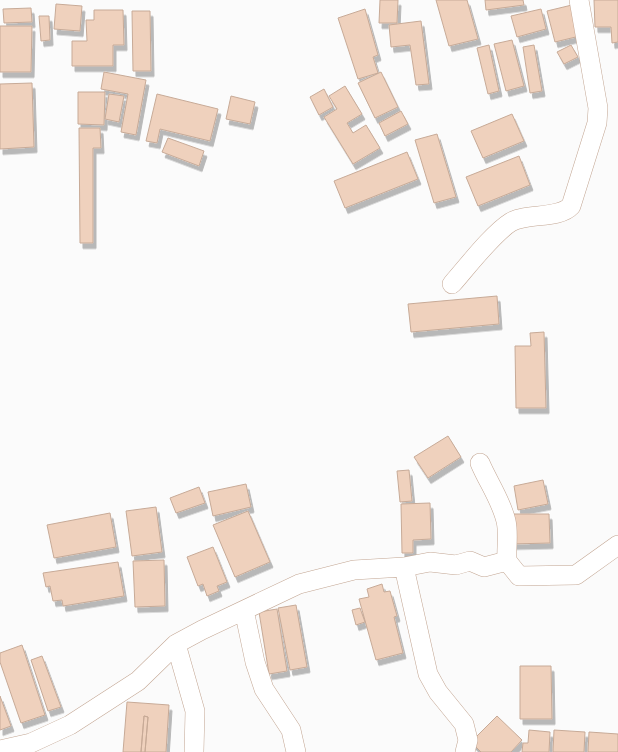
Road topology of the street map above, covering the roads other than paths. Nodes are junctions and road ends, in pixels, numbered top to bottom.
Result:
1 (579, 0) edge
2 (452, 284) dead end
3 (480, 462) dead end
4 (618, 545) edge
5 (506, 561) junction
6 (404, 567) junction
7 (244, 610) junction
8 (176, 644) junction
9 (0, 750) edge
10 (194, 752) edge
11 (296, 752) edge
12 (465, 752) edge

1 - 2 street
3 - 5 street
4 - 5 street
5 - 6 street
6 - 7 street
6 - 12 street
7 - 8 street
7 - 11 street
8 - 9 street
8 - 10 street

